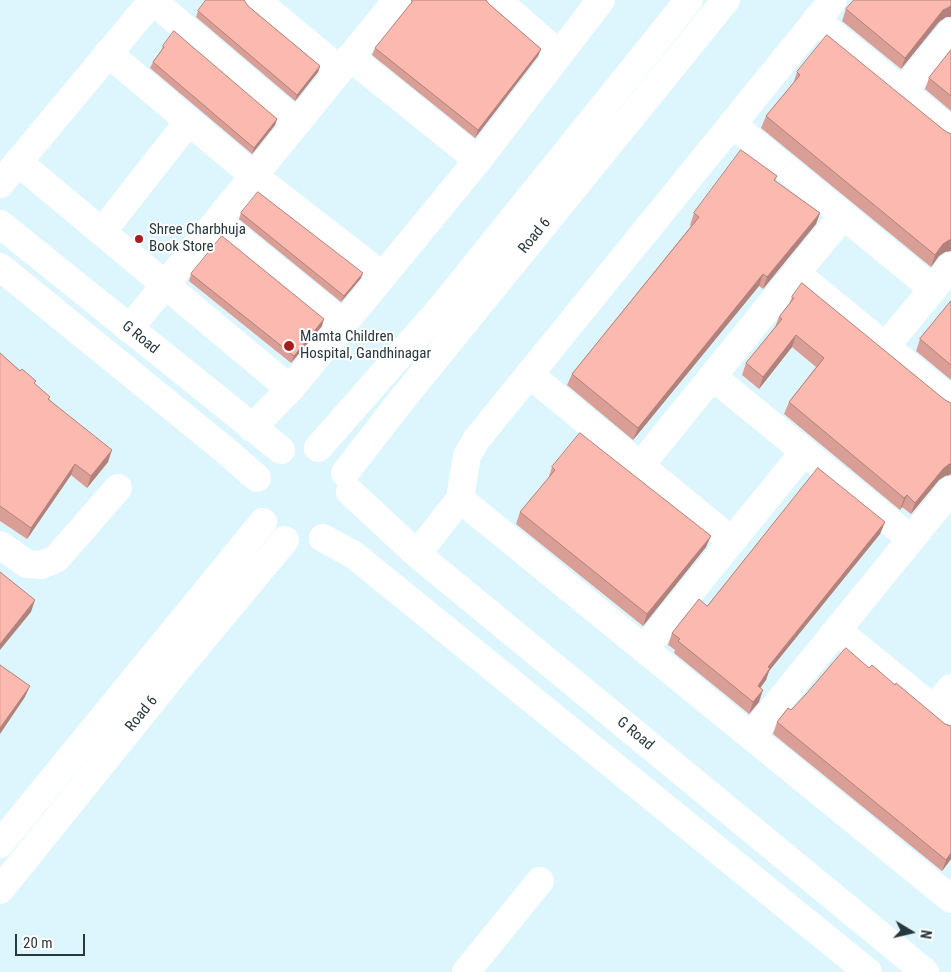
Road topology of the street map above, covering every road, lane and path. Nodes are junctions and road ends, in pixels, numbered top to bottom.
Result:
1 (397, 0) edge
2 (497, 0) edge
3 (601, 0) edge
4 (689, 0) edge
5 (726, 0) edge
6 (153, 1) edge
7 (271, 5) edge
8 (824, 10) edge
9 (951, 32) edge
10 (108, 53) junction
11 (559, 54) junction
12 (345, 64) junction
13 (903, 91) junction
14 (189, 121) junction
15 (297, 123) junction
16 (732, 124) junction
17 (951, 131) edge
18 (478, 160) junction
19 (18, 162) junction
20 (254, 176) junction
21 (0, 184) edge
22 (843, 216) junction
23 (217, 221) junction
24 (0, 224) edge
25 (102, 232) junction
26 (951, 266) edge
27 (0, 267) edge
28 (796, 274) junction
29 (382, 276) junction
30 (166, 284) junction
31 (933, 289) junction
32 (344, 324) junction
33 (130, 329) junction
34 (885, 347) junction
35 (529, 374) junction
36 (713, 376) junction
37 (290, 389) junction
38 (951, 400) edge
39 (252, 428) junction
40 (318, 448) junction
41 (281, 450) junction
42 (804, 452) junction
43 (640, 466) junction
44 (256, 478) junction
45 (348, 482) junction
46 (118, 488) dead end
47 (951, 490) edge
48 (460, 499) junction
49 (263, 522) junction
50 (322, 538) junction
51 (911, 539) junction
52 (285, 540) junction
53 (732, 541) junction
54 (0, 545) edge
55 (417, 554) junction
56 (837, 630) junction
57 (644, 649) junction
58 (951, 688) edge
59 (942, 716) edge
60 (751, 736) junction
61 (0, 844) edge
62 (540, 881) dead end
63 (0, 890) edge
64 (951, 899) edge
65 (466, 972) edge
66 (868, 972) edge
67 (925, 972) edge

1 - 12 street
2 - 11 street
3 - 11 street
4 - 40 street, Road 6
5 - 45 street, Road 6
6 - 10 street
6 - 15 street
7 - 12 street
8 - 13 street
8 - 16 street
9 - 13 street
10 - 14 street
10 - 19 street
11 - 18 street
12 - 15 street
12 - 18 street
13 - 17 street
14 - 20 street
14 - 25 street
15 - 20 street
16 - 22 street
16 - 35 street
18 - 29 street
19 - 21 street
19 - 25 street
20 - 23 street
20 - 29 street
22 - 28 street
22 - 31 street
23 - 30 street
23 - 32 street
24 - 33 street, G Road
25 - 30 street
26 - 31 street
27 - 44 street
28 - 34 street
28 - 36 street
29 - 32 street
30 - 33 street
30 - 37 street
31 - 34 street
32 - 37 street
33 - 39 street, G Road
34 - 38 street
35 - 43 street
35 - 48 street
36 - 42 street
36 - 43 street
37 - 39 street
39 - 41 street, G Road
40 - 41 street
40 - 45 street
41 - 44 street
42 - 51 street
42 - 53 street
43 - 53 street
44 - 49 street
45 - 50 street
45 - 55 street, G Road
46 - 54 street
47 - 51 street
48 - 55 street
48 - 57 street
49 - 52 street
49 - 61 street, Road 6
50 - 52 street
50 - 66 street
51 - 56 street
52 - 63 street, Road 6
53 - 57 street
55 - 67 street, G Road
56 - 59 street
56 - 60 street
57 - 60 street
58 - 59 street
60 - 64 street
62 - 65 street

